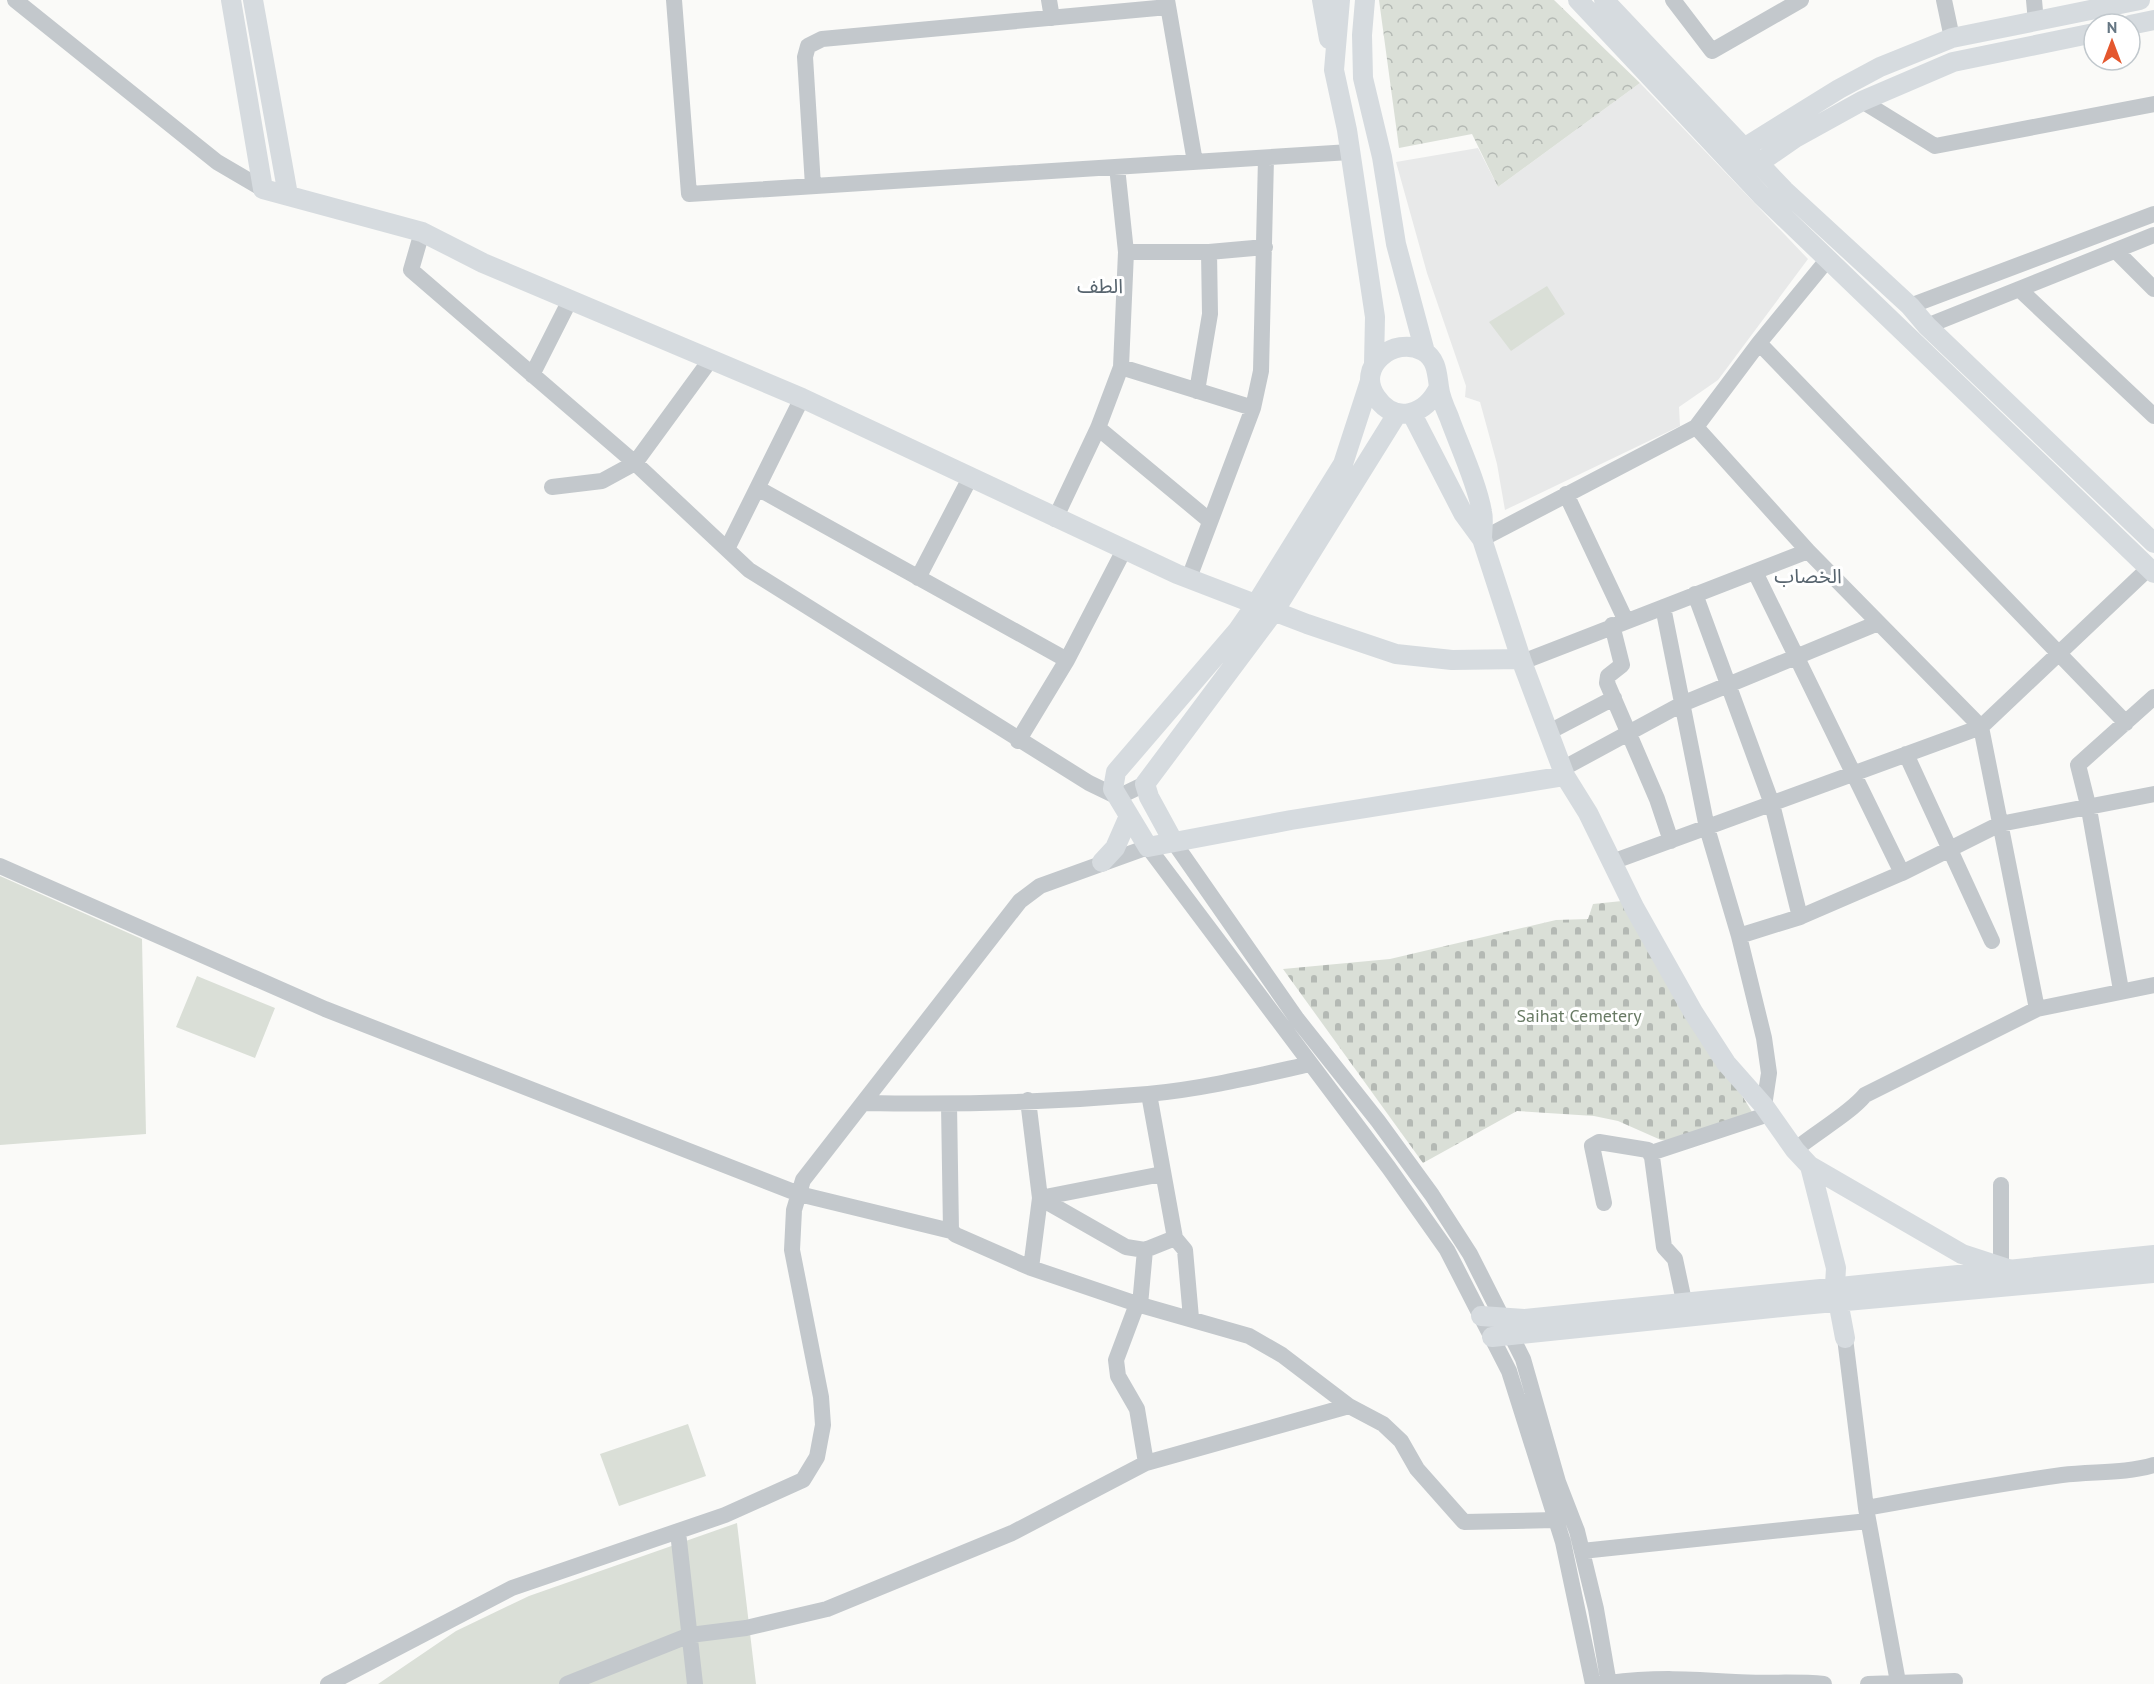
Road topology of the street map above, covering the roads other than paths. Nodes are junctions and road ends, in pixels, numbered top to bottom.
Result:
1 (15, 0) edge
2 (231, 0) edge
3 (253, 0) edge
4 (674, 0) edge
5 (1049, 0) edge
6 (1322, 0) edge
7 (1340, 0) edge
8 (1365, 0) edge
9 (1578, 0) edge
10 (1604, 0) edge
11 (1673, 0) edge
12 (1801, 0) edge
13 (1944, 0) edge
14 (2034, 0) edge
15 (2140, 0) edge
16 (1168, 4) edge
17 (1782, 4) edge
18 (1052, 18) junction
19 (2036, 22) junction
20 (2082, 35) edge
21 (1952, 38) junction
22 (1334, 70) junction
23 (1862, 101) junction
24 (2154, 104) edge
25 (1744, 148) junction
26 (1350, 152) junction
27 (1266, 158) junction
28 (1195, 162) junction
29 (1759, 163) junction
30 (1118, 167) junction
31 (813, 186) junction
32 (262, 189) junction
33 (288, 195) junction
34 (2154, 213) edge
35 (422, 232) junction
36 (2154, 236) edge
37 (1265, 247) junction
38 (2116, 251) junction
39 (1126, 252) junction
40 (1209, 252) junction
41 (1828, 259) junction
42 (2019, 289) junction
43 (2154, 289) edge
44 (570, 300) junction
45 (1910, 306) junction
46 (1927, 326) junction
47 (1758, 343) junction
48 (1425, 352) junction
49 (711, 359) junction
50 (1121, 367) junction
51 (1372, 373) junction
52 (532, 375) junction
53 (1439, 387) junction
54 (1197, 391) junction
55 (802, 398) junction
56 (1253, 408) junction
57 (1405, 414) junction
58 (2154, 416) edge
59 (1696, 427) junction
60 (1098, 428) junction
61 (635, 463) junction
62 (970, 478) junction
63 (552, 487) dead end
64 (759, 489) junction
65 (1566, 494) junction
66 (1055, 519) junction
67 (1210, 521) junction
68 (1482, 539) junction
69 (2154, 543) edge
70 (727, 549) junction
71 (1124, 550) junction
72 (1809, 551) junction
73 (2151, 570) edge
74 (1755, 572) junction
75 (918, 578) junction
76 (1189, 578) junction
77 (1695, 594) junction
78 (1266, 607) junction
79 (1663, 607) junction
80 (1619, 623) junction
81 (1878, 623) junction
82 (2059, 654) junction
83 (1794, 656) junction
84 (1067, 660) junction
85 (1522, 660) junction
86 (1728, 685) junction
87 (2154, 697) edge
88 (1614, 699) junction
89 (1682, 704) junction
90 (2126, 723) junction
91 (1981, 727) junction
92 (1628, 731) junction
93 (1549, 732) junction
94 (1018, 741) junction
95 (1906, 754) junction
96 (1563, 772) junction
97 (1853, 775) junction
98 (1145, 784) junction
99 (2154, 795) edge
100 (1118, 796) junction
101 (1772, 804) junction
102 (2089, 809) junction
103 (1129, 816) junction
104 (2000, 824) junction
105 (1707, 828) junction
106 (1173, 841) junction
107 (1671, 841) junction
108 (1148, 847) junction
109 (1950, 849) junction
110 (1102, 862) junction
111 (1612, 862) junction
112 (0, 866) edge
113 (1902, 873) junction
114 (1800, 917) junction
115 (1739, 936) junction
116 (1992, 941) dead end
117 (2154, 985) edge
118 (2121, 990) junction
119 (2037, 1009) junction
120 (1310, 1064) junction
121 (1149, 1094) junction
122 (1028, 1100) junction
123 (866, 1103) junction
124 (949, 1104) junction
125 (1766, 1110) junction
126 (1795, 1150) junction
127 (1651, 1153) junction
128 (1810, 1166) junction
129 (1162, 1174) junction
130 (2001, 1185) dead end
131 (799, 1194) junction
132 (1040, 1198) junction
133 (1604, 1203) dead end
134 (951, 1231) junction
135 (1175, 1238) junction
136 (1145, 1250) junction
137 (2154, 1254) edge
138 (1031, 1268) junction
139 (2006, 1268) junction
140 (2154, 1273) edge
141 (1836, 1294) junction
142 (1684, 1301) junction
143 (1139, 1304) junction
144 (1491, 1316) junction
145 (1191, 1318) junction
146 (1501, 1336) junction
147 (1845, 1338) joint
148 (1348, 1406) junction
149 (1146, 1463) junction
150 (2154, 1465) edge
151 (1867, 1514) junction
152 (1556, 1520) junction
153 (678, 1532) junction
154 (1582, 1551) junction
155 (690, 1635) junction
156 (1955, 1681) dead end
157 (1898, 1682) junction
158 (1743, 1683) edge
159 (1789, 1683) edge
160 (328, 1684) edge
161 (567, 1684) edge
162 (695, 1684) edge
163 (1604, 1684) edge
164 (1824, 1684) edge
165 (1868, 1684) edge

1 - 32 street
2 - 32 main road
3 - 33 main road
4 - 31 street
5 - 18 street
6 - 22 main road
7 - 22 main road
8 - 48 main road
9 - 41 main road
10 - 25 main road
11 - 17 street
12 - 17 street
13 - 21 street
14 - 19 street
15 - 19 main road
16 - 18 street
16 - 28 street
18 - 31 street
19 - 21 main road
20 - 23 main road
21 - 25 main road
22 - 26 main road
23 - 24 street
23 - 29 main road
25 - 29 main road
26 - 27 street
26 - 51 main road
27 - 28 street
27 - 37 street
28 - 30 street
29 - 45 main road
30 - 31 street
30 - 39 street
32 - 33 main road
33 - 35 main road
34 - 45 street
35 - 44 main road
35 - 52 street
36 - 38 street
37 - 40 street
37 - 56 street
38 - 42 street
38 - 43 street
39 - 40 street
39 - 50 street
40 - 54 street
41 - 47 street
41 - 73 main road
42 - 46 street
42 - 58 street
44 - 49 main road
44 - 52 street
45 - 46 main road
46 - 69 main road
47 - 59 street
47 - 82 street
48 - 51 main road
48 - 53 main road
49 - 55 main road
49 - 61 street
50 - 54 street
50 - 60 street
51 - 57 main road
51 - 78 main road
52 - 61 street
53 - 57 main road
53 - 68 main road
54 - 56 street
55 - 62 main road
55 - 64 street
56 - 67 street
57 - 68 main road
57 - 78 main road
59 - 65 street
59 - 72 street
60 - 66 street
60 - 67 street
61 - 63 street
61 - 70 street
62 - 66 main road
62 - 75 street
64 - 70 street
64 - 75 street
65 - 68 street
65 - 80 street
66 - 71 main road
67 - 76 street
68 - 85 main road
70 - 94 street
71 - 76 main road
71 - 84 street
72 - 74 street
72 - 81 street
73 - 82 street
74 - 77 street
74 - 83 street
75 - 84 street
76 - 78 main road
77 - 79 street
77 - 86 street
78 - 85 main road
78 - 98 main road
78 - 100 main road
79 - 80 street
79 - 89 street
80 - 85 street
80 - 88 street
81 - 83 street
81 - 91 street
82 - 90 street
82 - 91 street
83 - 86 street
83 - 97 street
84 - 94 street
85 - 93 main road
86 - 89 street
86 - 101 street
87 - 90 street
88 - 92 street
88 - 93 street
89 - 92 street
89 - 105 street
90 - 102 street
91 - 95 street
91 - 104 street
92 - 96 street
92 - 107 street
93 - 96 main road
94 - 100 street
95 - 97 street
95 - 109 street
96 - 106 main road
96 - 111 main road
97 - 101 street
97 - 113 street
98 - 100 street
98 - 106 main road
99 - 102 street
100 - 103 main road
101 - 105 street
101 - 114 street
102 - 104 street
102 - 118 street
103 - 108 main road
103 - 110 main road
104 - 109 street
104 - 119 street
105 - 107 street
105 - 115 street
106 - 108 main road
106 - 144 street
107 - 111 street
108 - 110 street
108 - 120 street
109 - 113 street
109 - 116 street
110 - 123 street
111 - 125 main road
112 - 131 street
113 - 114 street
114 - 115 street
115 - 125 street
117 - 118 street
118 - 119 street
119 - 126 street
120 - 121 street
120 - 144 street
121 - 122 street
121 - 129 street
122 - 124 street
122 - 132 street
123 - 124 street
123 - 131 street
124 - 134 street
125 - 126 main road
125 - 127 street
126 - 128 main road
126 - 141 main road
127 - 133 street
127 - 142 street
128 - 139 main road
128 - 141 main road
129 - 132 street
129 - 135 street
130 - 139 street
131 - 134 street
131 - 153 street
132 - 136 street
132 - 138 street
134 - 138 street
135 - 136 street
135 - 145 street
136 - 143 street
137 - 139 main road
138 - 143 street
139 - 141 main road
140 - 141 main road
141 - 142 main road
141 - 146 main road
141 - 147 main road
142 - 144 main road
143 - 145 street
143 - 149 street
144 - 146 street
145 - 148 street
146 - 152 street
146 - 154 street
147 - 151 street
148 - 149 street
148 - 152 street
149 - 155 street
150 - 151 street
151 - 154 street
151 - 157 street
152 - 163 street
153 - 155 street
153 - 160 street
154 - 163 street
155 - 161 street
155 - 162 street
156 - 157 street
157 - 165 street
158 - 159 street
158 - 163 street
159 - 164 street

